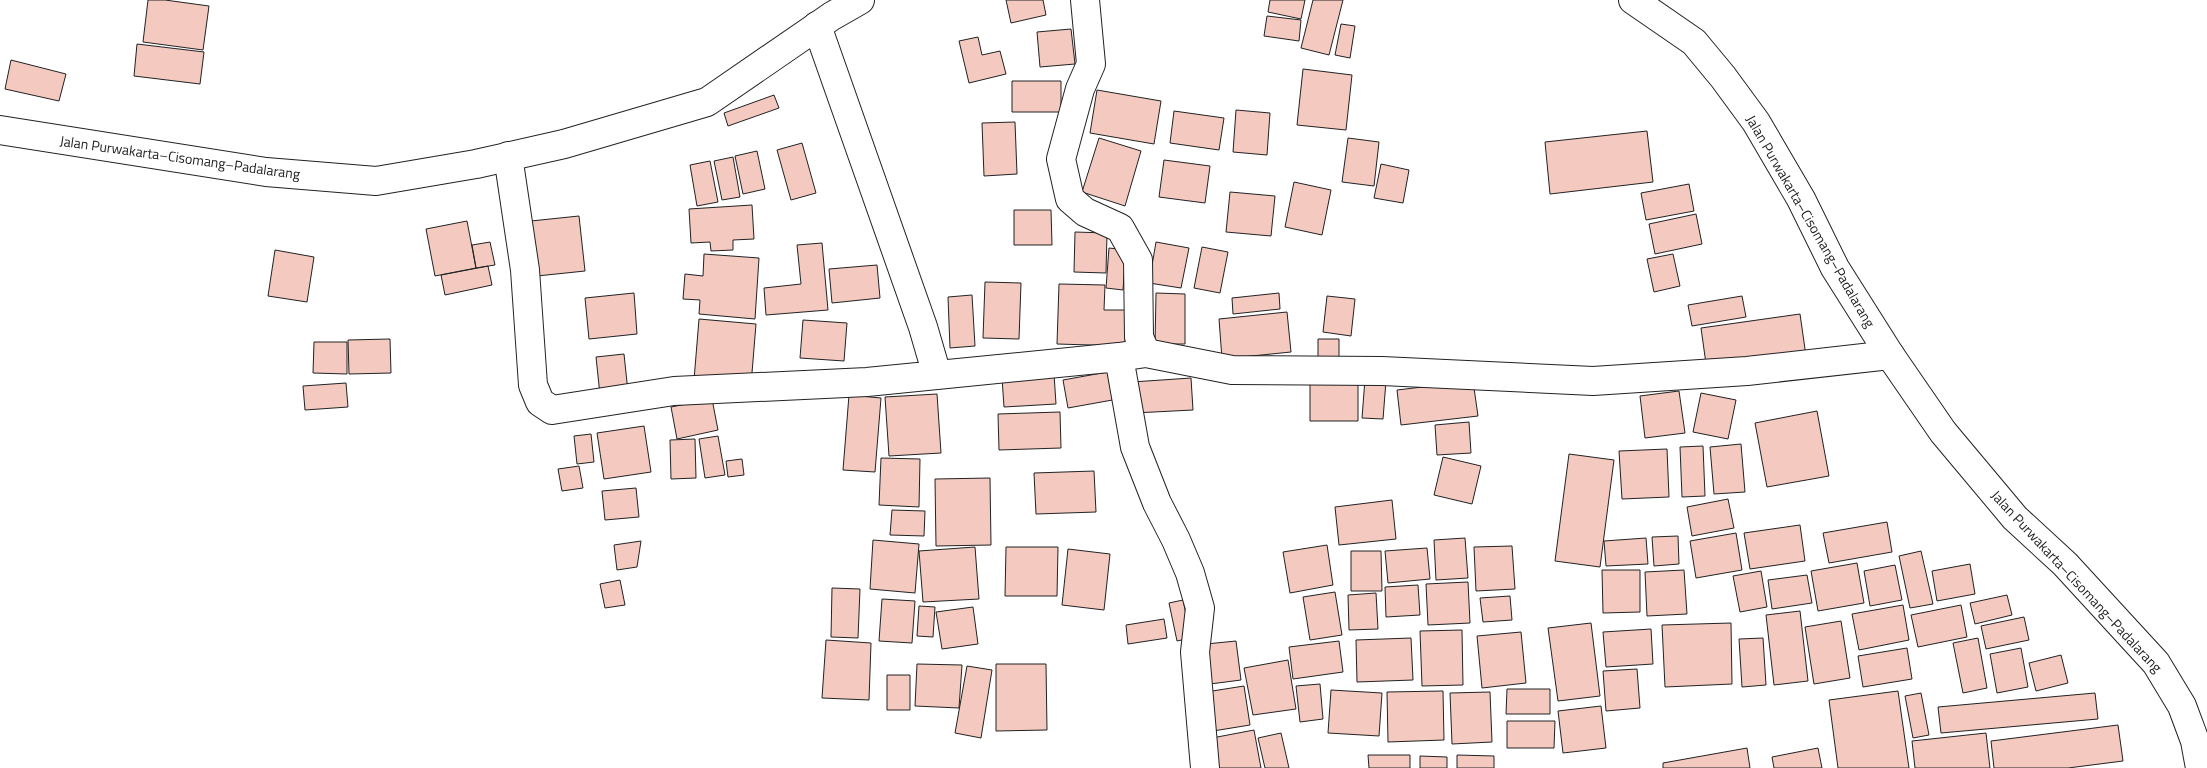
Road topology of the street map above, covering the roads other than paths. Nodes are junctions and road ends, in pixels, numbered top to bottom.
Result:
1 (860, 0) edge
2 (1085, 0) edge
3 (1634, 0) edge
4 (817, 26) junction
5 (0, 130) edge
6 (508, 156) junction
7 (1146, 353) junction
8 (1890, 355) junction
9 (1118, 357) junction
10 (937, 375) junction
11 (2201, 742) edge
12 (1204, 768) edge
13 (2200, 768) edge

1 - 4 main road, Jalan Purwakarta–Cisomang–Padalarang
2 - 7 main road
3 - 8 main road, Jalan Purwakarta–Cisomang–Padalarang
4 - 6 main road, Jalan Purwakarta–Cisomang–Padalarang
4 - 10 main road
5 - 6 main road, Jalan Purwakarta–Cisomang–Padalarang
6 - 10 main road
7 - 8 main road
7 - 9 main road
8 - 11 main road, Jalan Purwakarta–Cisomang–Padalarang
9 - 10 main road
9 - 12 main road
11 - 13 main road, Jalan Purwakarta–Cisomang–Padalarang

